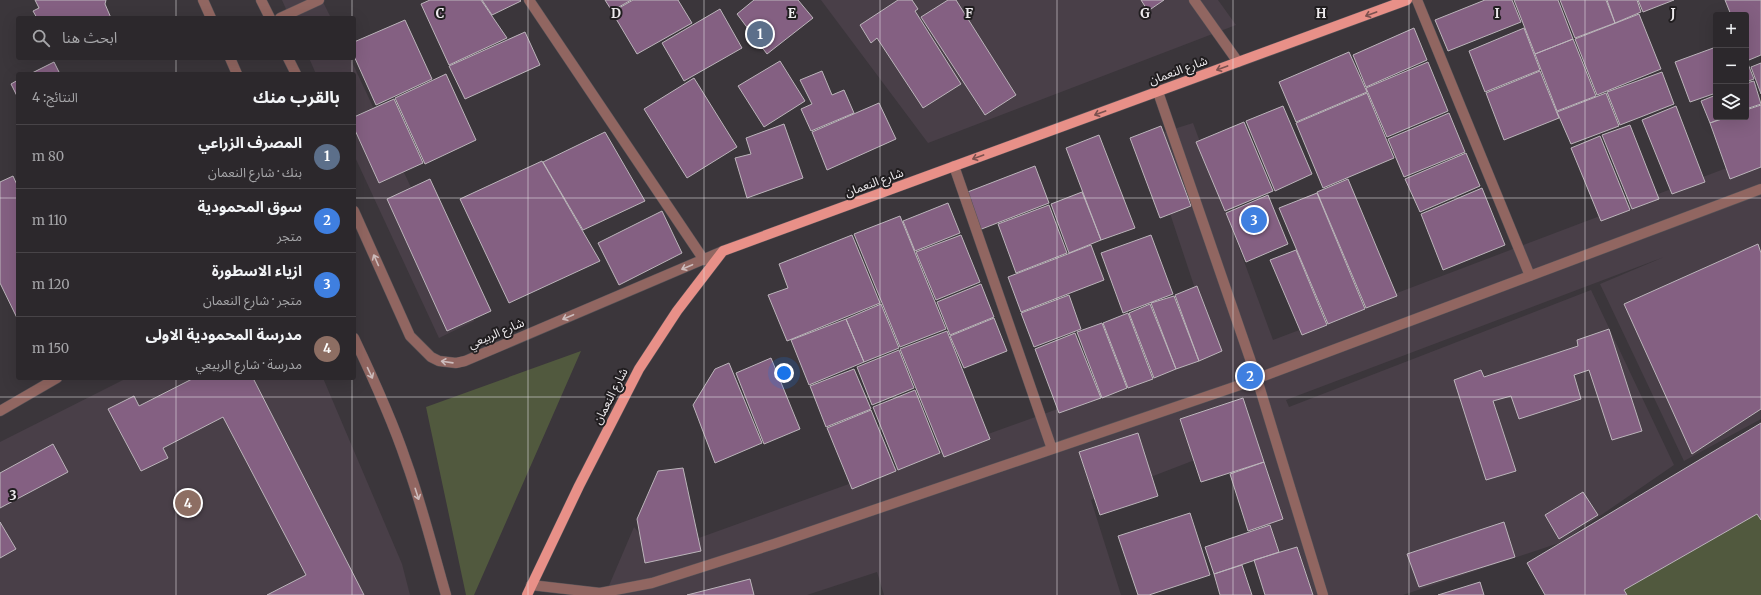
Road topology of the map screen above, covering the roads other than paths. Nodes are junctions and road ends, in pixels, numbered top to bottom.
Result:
1 (203, 0) edge
2 (261, 0) edge
3 (319, 0) edge
4 (529, 0) edge
5 (1194, 0) edge
6 (1407, 0) edge
7 (1416, 0) edge
8 (1391, 3) edge
9 (210, 16) edge
10 (269, 16) edge
11 (284, 16) edge
12 (231, 60) edge
13 (289, 60) edge
14 (1238, 62) junction
15 (236, 72) edge
16 (295, 72) edge
17 (1158, 92) junction
18 (954, 166) junction
19 (1761, 189) edge
20 (356, 216) edge
21 (723, 251) junction
22 (704, 260) junction
23 (1530, 276) junction
24 (356, 342) edge
25 (1257, 379) junction
26 (53, 380) edge
27 (0, 410) edge
28 (1052, 449) junction
29 (531, 585) junction
30 (446, 595) edge
31 (527, 595) edge
32 (1323, 595) edge

1 - 9 street
2 - 10 street
3 - 11 street
4 - 22 street
5 - 14 street
6 - 8 main road, شارع النعمان
7 - 23 street
8 -> 14 main road, شارع النعمان
12 - 15 street
13 - 16 street
14 -> 17 main road, شارع النعمان
17 -> 18 main road, شارع النعمان
17 - 25 street
18 - 21 main road, شارع النعمان
18 - 28 street
19 - 23 street
22 -> 20 street, شارع الربيعي
21 - 22 street, شارع الربيعي
21 - 29 main road, شارع النعمان
23 - 25 street
24 -> 30 street
25 - 28 street
25 - 32 street
26 - 27 street
28 - 29 street
29 - 31 main road, شارع النعمان

